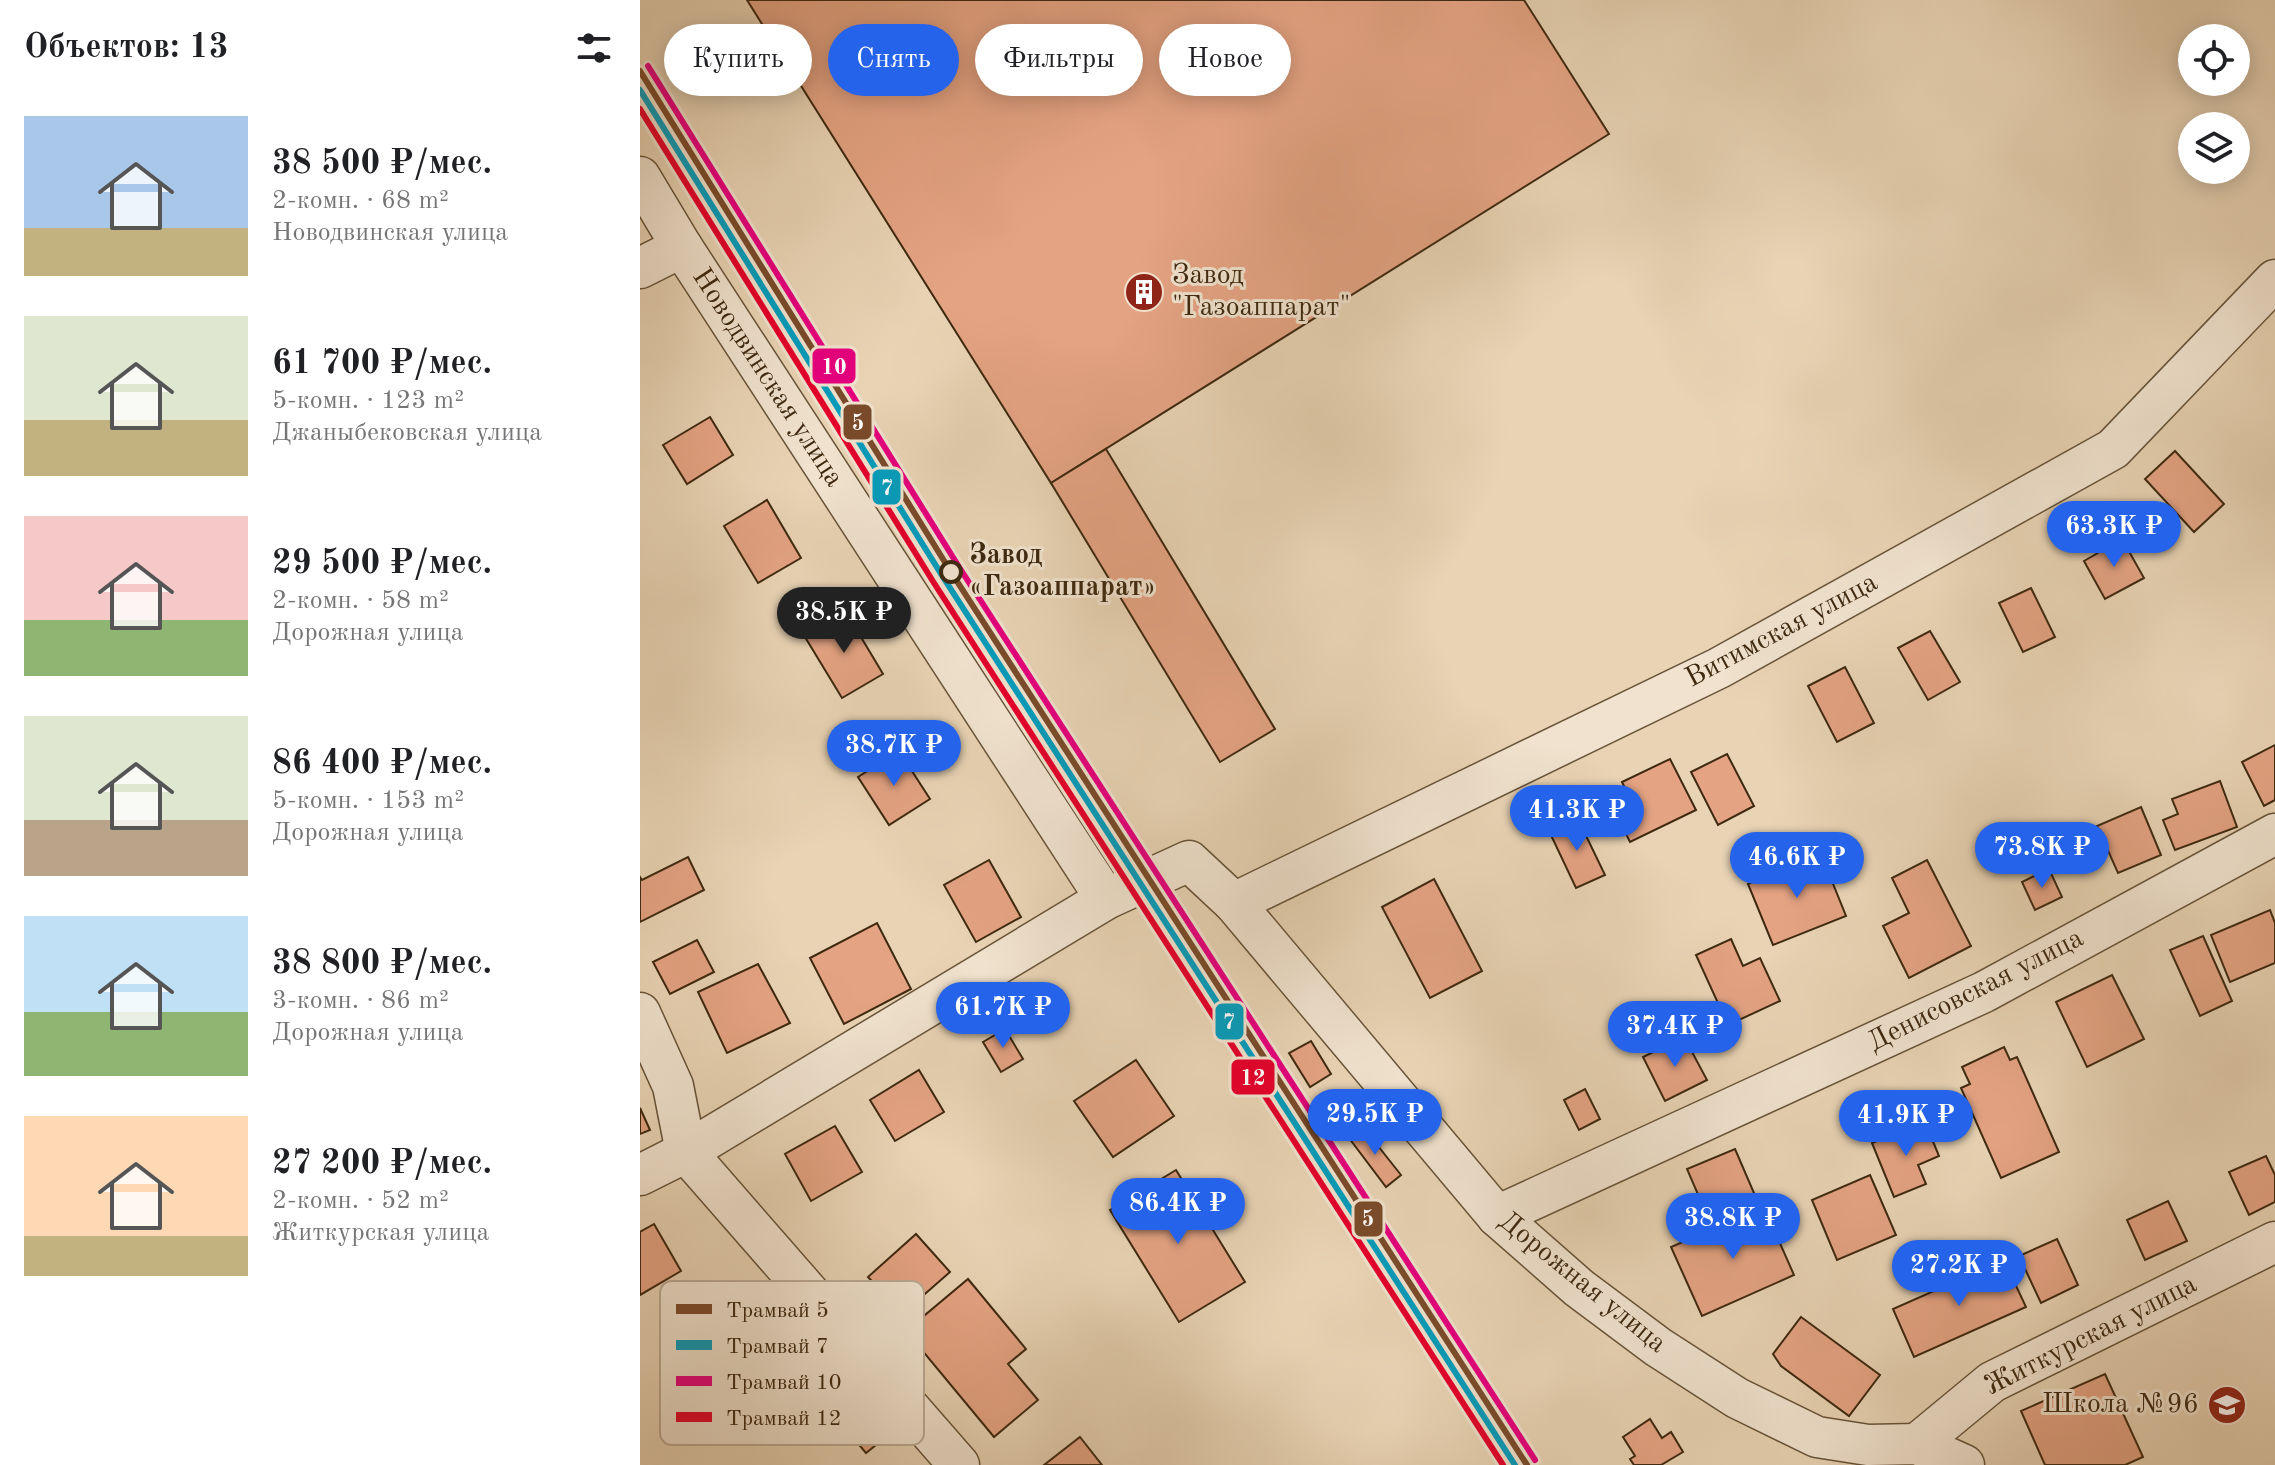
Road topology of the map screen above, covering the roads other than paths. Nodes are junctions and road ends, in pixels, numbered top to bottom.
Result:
1 (640, 177) edge
2 (682, 247) junction
3 (640, 268) edge
4 (2275, 280) edge
5 (2275, 834) edge
6 (1106, 899) junction
7 (1234, 903) junction
8 (640, 1013) edge
9 (686, 1152) junction
10 (640, 1175) edge
11 (1497, 1216) junction
12 (2275, 1242) edge
13 (799, 1281) edge
14 (924, 1425) edge
15 (1917, 1444) junction
16 (959, 1465) edge
17 (1964, 1465) edge

1 - 2 street, Новодвинская улица
2 - 3 street
2 - 6 street, Новодвинская улица
4 - 7 street, Витимская улица
5 - 11 street, Денисовская улица
6 - 7 street, Дорожная улица
6 - 9 street
7 - 11 street, Дорожная улица
8 - 9 street
9 - 10 street
9 - 13 street
11 - 15 street, Дорожная улица
12 - 15 street, Житкурская улица
14 - 16 street
15 - 17 street, Дорожная улица

